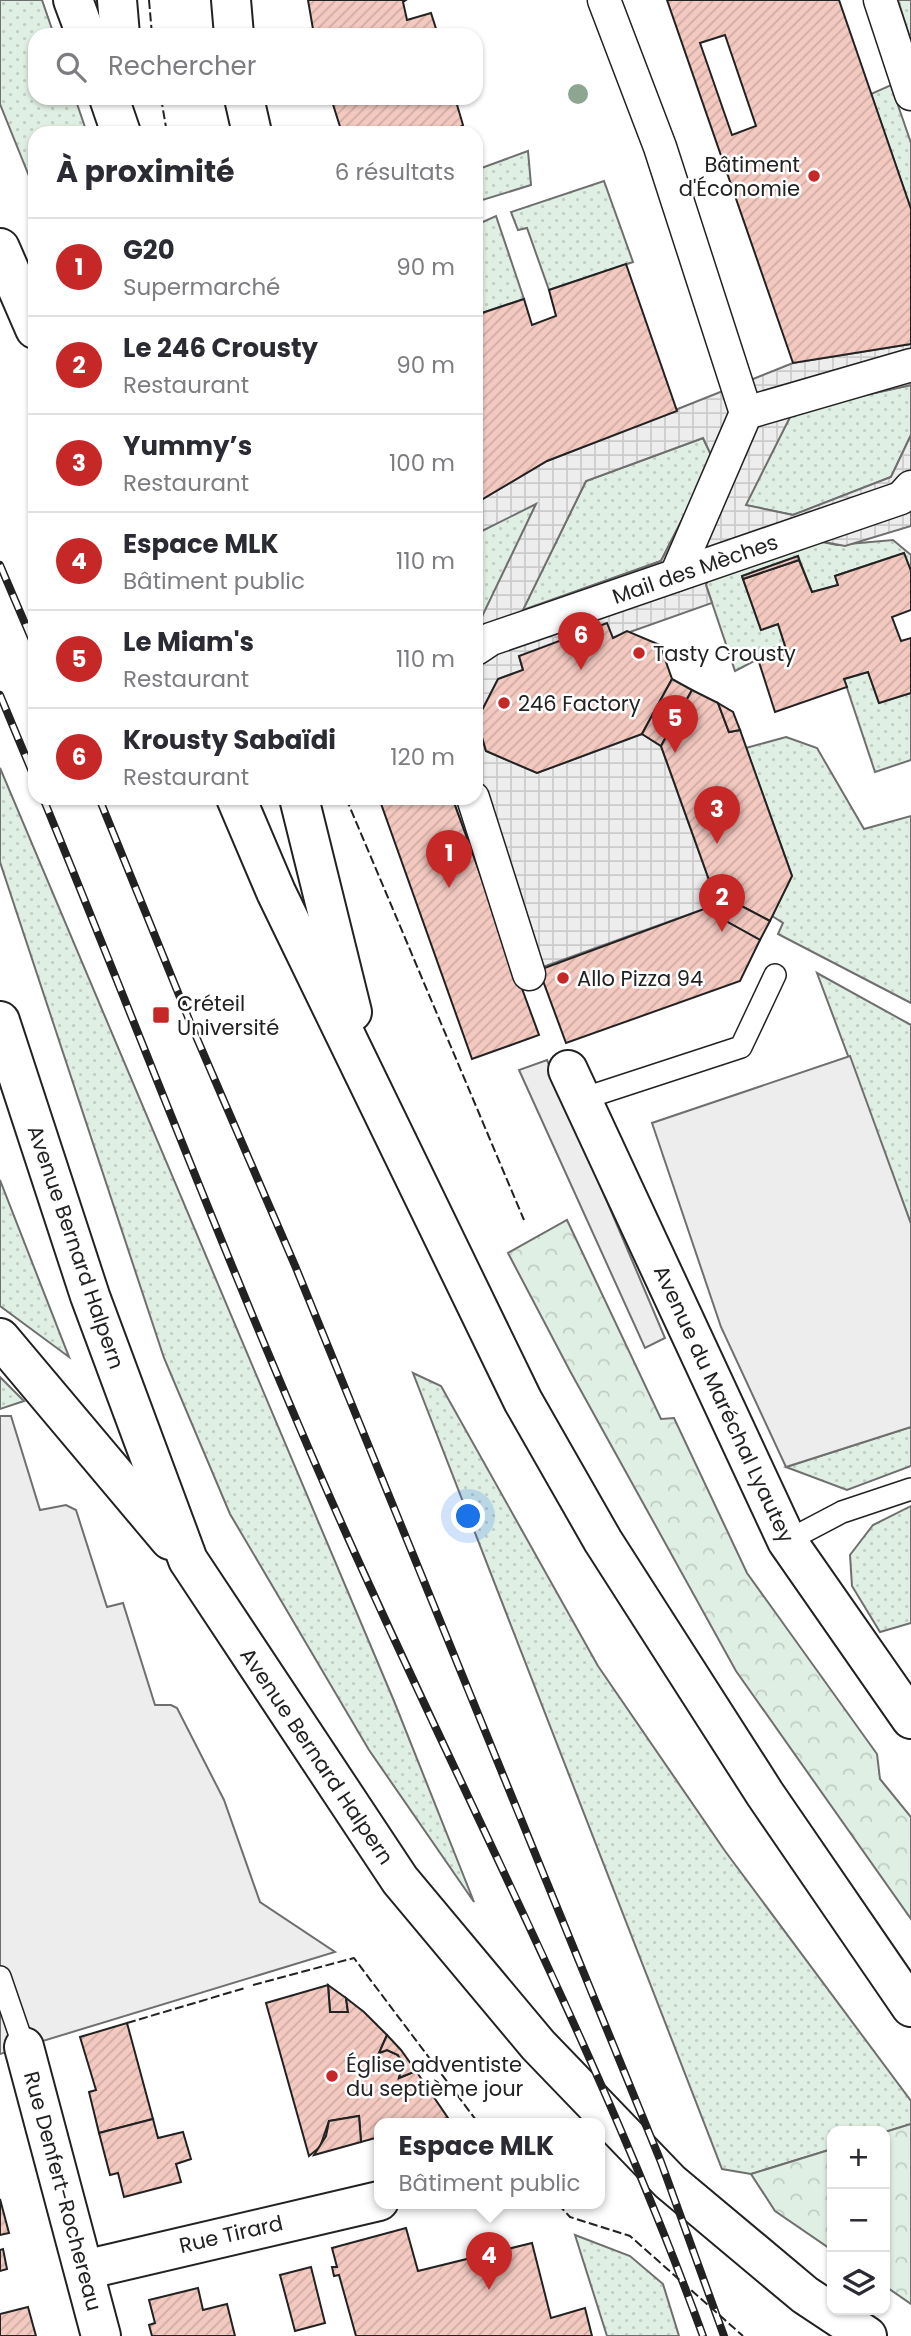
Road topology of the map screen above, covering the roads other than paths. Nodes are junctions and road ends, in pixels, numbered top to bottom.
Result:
1 (73, 0) edge
2 (117, 0) edge
3 (231, 0) edge
4 (604, 0) edge
5 (880, 0) edge
6 (83, 28) edge
7 (119, 28) edge
8 (233, 28) edge
9 (911, 94) edge
10 (111, 105) edge
11 (132, 105) edge
12 (246, 105) edge
13 (119, 126) edge
14 (135, 126) edge
15 (250, 126) edge
16 (0, 248) edge
17 (28, 313) edge
18 (911, 365) edge
19 (746, 413) junction
20 (911, 487) edge
21 (676, 575) junction
22 (483, 644) edge
23 (239, 805) edge
24 (301, 805) edge
25 (475, 805) edge
26 (528, 974) dead end
27 (775, 975) dead end
28 (0, 1021) edge
29 (575, 1085) joint
30 (370, 1089) junction
31 (1, 1339) edge
32 (911, 1489) edge
33 (787, 1541) junction
34 (188, 1560) junction
35 (911, 1718) edge
36 (0, 1976) edge
37 (911, 2007) edge
38 (24, 2047) joint
39 (374, 2202) edge
40 (84, 2270) junction
41 (805, 2295) junction
42 (101, 2336) edge
43 (840, 2336) edge
44 (867, 2336) edge

1 - 6 main road
2 - 7 main road
3 - 8 main road
4 - 19 street
5 - 9 street
10 - 13 main road
11 - 14 main road
12 - 15 main road
16 - 17 main road
18 - 19 street
19 - 21 street
20 - 21 street, Mail des Mèches
21 - 22 street, Mail des Mèches
23 - 30 main road
24 - 30 main road
25 - 26 street
27 - 29 lane
28 - 34 main road, Avenue Bernard Halpern
29 - 33 main road, Avenue du Maréchal Lyautey
30 - 37 main road
31 - 34 main road
32 - 33 lane
33 - 35 main road, Avenue du Maréchal Lyautey
34 - 41 main road, Avenue Bernard Halpern
36 - 38 lane
38 - 40 main road, Rue Denfert-Rochereau
39 - 40 main road, Rue Tirard
40 - 42 main road, Rue Denfert-Rochereau
41 - 43 main road
41 - 44 main road, Avenue Bernard Halpern

